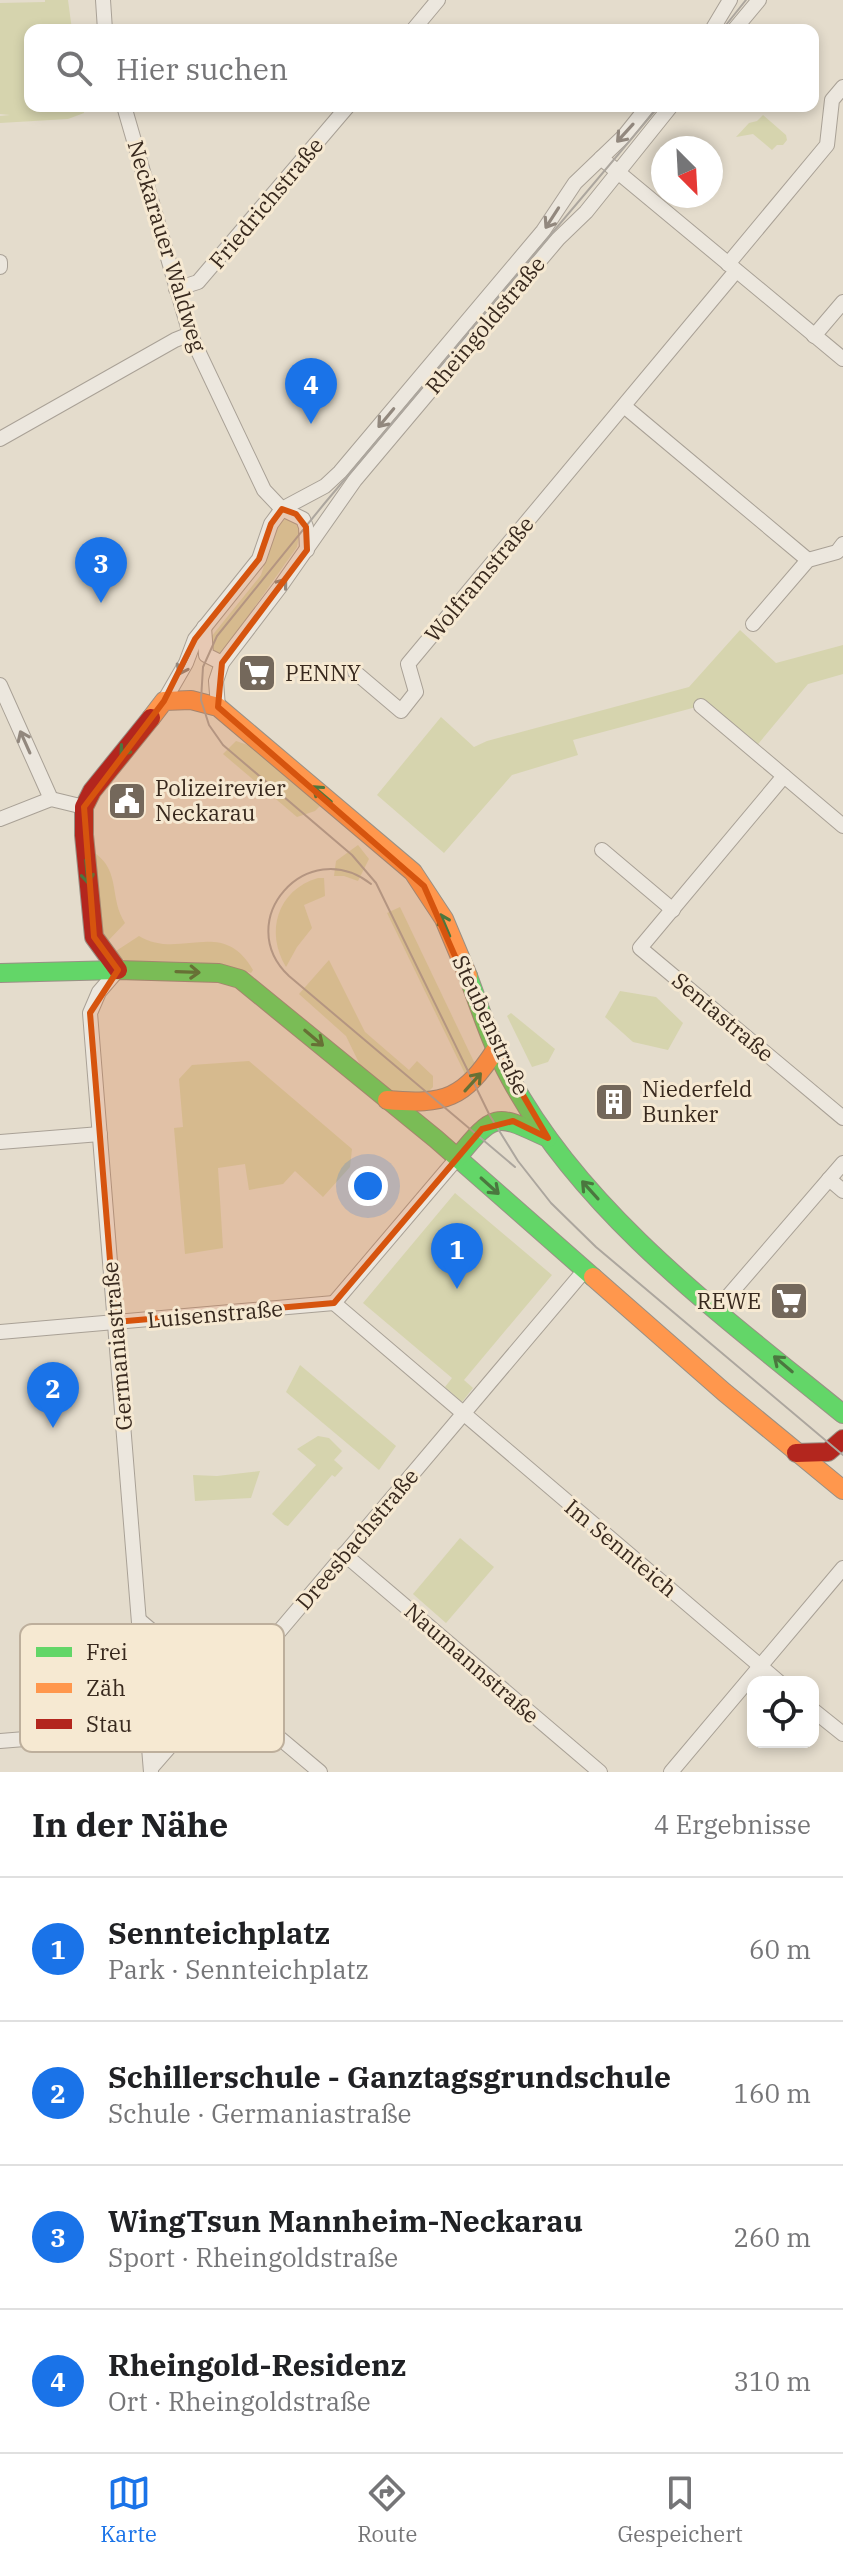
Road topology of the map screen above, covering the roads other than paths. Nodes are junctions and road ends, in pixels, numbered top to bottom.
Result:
1 (103, 0) edge
2 (438, 0) edge
3 (730, 0) edge
4 (759, 0) edge
5 (105, 24) edge
6 (418, 24) edge
7 (716, 24) edge
8 (739, 24) edge
9 (843, 87) edge
10 (126, 112) edge
11 (343, 112) edge
12 (643, 112) edge
13 (666, 112) edge
14 (829, 128) junction
15 (843, 139) edge
16 (601, 158) junction
17 (619, 173) junction
18 (732, 267) junction
19 (176, 289) junction
20 (843, 302) edge
21 (190, 334) junction
22 (814, 336) junction
23 (843, 359) edge
24 (624, 406) junction
25 (0, 439) edge
26 (282, 509) junction
27 (843, 544) edge
28 (307, 550) junction
29 (808, 560) junction
30 (753, 624) dead end
31 (204, 627) junction
32 (222, 663) junction
33 (355, 672) dead end
34 (0, 685) edge
35 (164, 701) junction
36 (701, 706) dead end
37 (218, 707) junction
38 (784, 776) junction
39 (51, 799) junction
40 (84, 807) junction
41 (0, 819) edge
42 (841, 819) edge
43 (602, 850) dead end
44 (673, 910) junction
45 (94, 937) junction
46 (58, 970) junction
47 (118, 970) junction
48 (0, 973) edge
49 (496, 1049) junction
50 (387, 1100) junction
51 (843, 1118) edge
52 (100, 1134) junction
53 (548, 1138) junction
54 (0, 1142) edge
55 (458, 1157) junction
56 (843, 1163) edge
57 (829, 1179) junction
58 (843, 1191) edge
59 (584, 1271) junction
60 (334, 1303) junction
61 (718, 1308) junction
62 (115, 1322) junction
63 (0, 1332) edge
64 (463, 1413) junction
65 (843, 1414) edge
66 (843, 1439) edge
67 (796, 1453) junction
68 (843, 1490) edge
69 (344, 1554) junction
70 (843, 1568) edge
71 (139, 1620) junction
72 (139, 1624) edge
73 (144, 1624) edge
74 (284, 1625) edge
75 (760, 1667) junction
76 (771, 1676) edge
77 (819, 1715) edge
78 (843, 1734) edge
79 (20, 1739) edge
80 (0, 1741) edge
81 (284, 1742) edge
82 (166, 1752) edge
83 (151, 1770) edge
84 (320, 1772) edge
85 (600, 1772) edge
86 (671, 1772) edge

1 - 5 street
2 - 6 street
3 - 7 street
4 - 8 street
9 - 14 street, Wolframstraße
10 - 19 street, Neckarauer Waldweg
11 - 19 street, Friedrichstraße
12 -> 16 street, Rheingoldstraße
13 - 17 street, Rheingoldstraße
14 - 15 street
14 - 18 street, Wolframstraße
16 - 17 street
16 -> 26 street, Rheingoldstraße
17 - 18 street
17 - 28 street, Rheingoldstraße
18 - 22 street
18 - 24 street, Wolframstraße
19 - 21 street, Neckarauer Waldweg
20 - 22 street
21 - 25 street
21 - 26 street, Neckarauer Waldweg
22 - 23 street
24 - 29 street
24 - 33 street, Wolframstraße
26 - 28 street
26 - 31 street
27 - 29 street
32 -> 28 street, Rheingoldstraße
29 - 30 street
31 - 32 street
31 -> 35 street
32 - 37 street
39 -> 34 street
35 - 37 street, Steubenstraße
35 -> 40 street
36 - 38 street
49 -> 37 street, Steubenstraße
38 - 42 street
38 - 44 street, Sentastraße
39 - 40 street
39 - 41 street
40 -> 45 street
43 - 44 street
44 - 51 street, Sentastraße
45 - 46 street
45 - 47 street
46 - 47 street
46 - 48 street
47 -> 50 street
47 - 52 street, Germaniastraße
50 -> 49 street
49 - 53 street, Steubenstraße
50 - 55 street
52 - 54 street
52 - 62 street, Germaniastraße
53 - 55 street
61 -> 53 street, Steubenstraße
55 -> 59 street
55 - 60 street
56 - 57 street
57 - 58 street
57 - 61 street
59 - 64 street, Dreesbachstraße
59 - 67 street
60 - 62 street, Luisenstraße
60 - 64 street, Im Sennteich
65 -> 61 street, Steubenstraße
62 - 63 street, Luisenstraße
62 - 71 street, Germaniastraße
64 - 69 street, Dreesbachstraße
64 - 75 street, Im Sennteich
66 - 67 street
67 - 68 street
69 - 74 street, Dreesbachstraße
69 - 85 street, Naumannstraße
70 - 75 street
71 - 72 street, Germaniastraße
71 - 73 street
75 - 76 street, Im Sennteich
75 - 86 street
77 - 78 street
79 - 80 street
81 - 84 street
82 - 83 street, Dreesbachstraße

